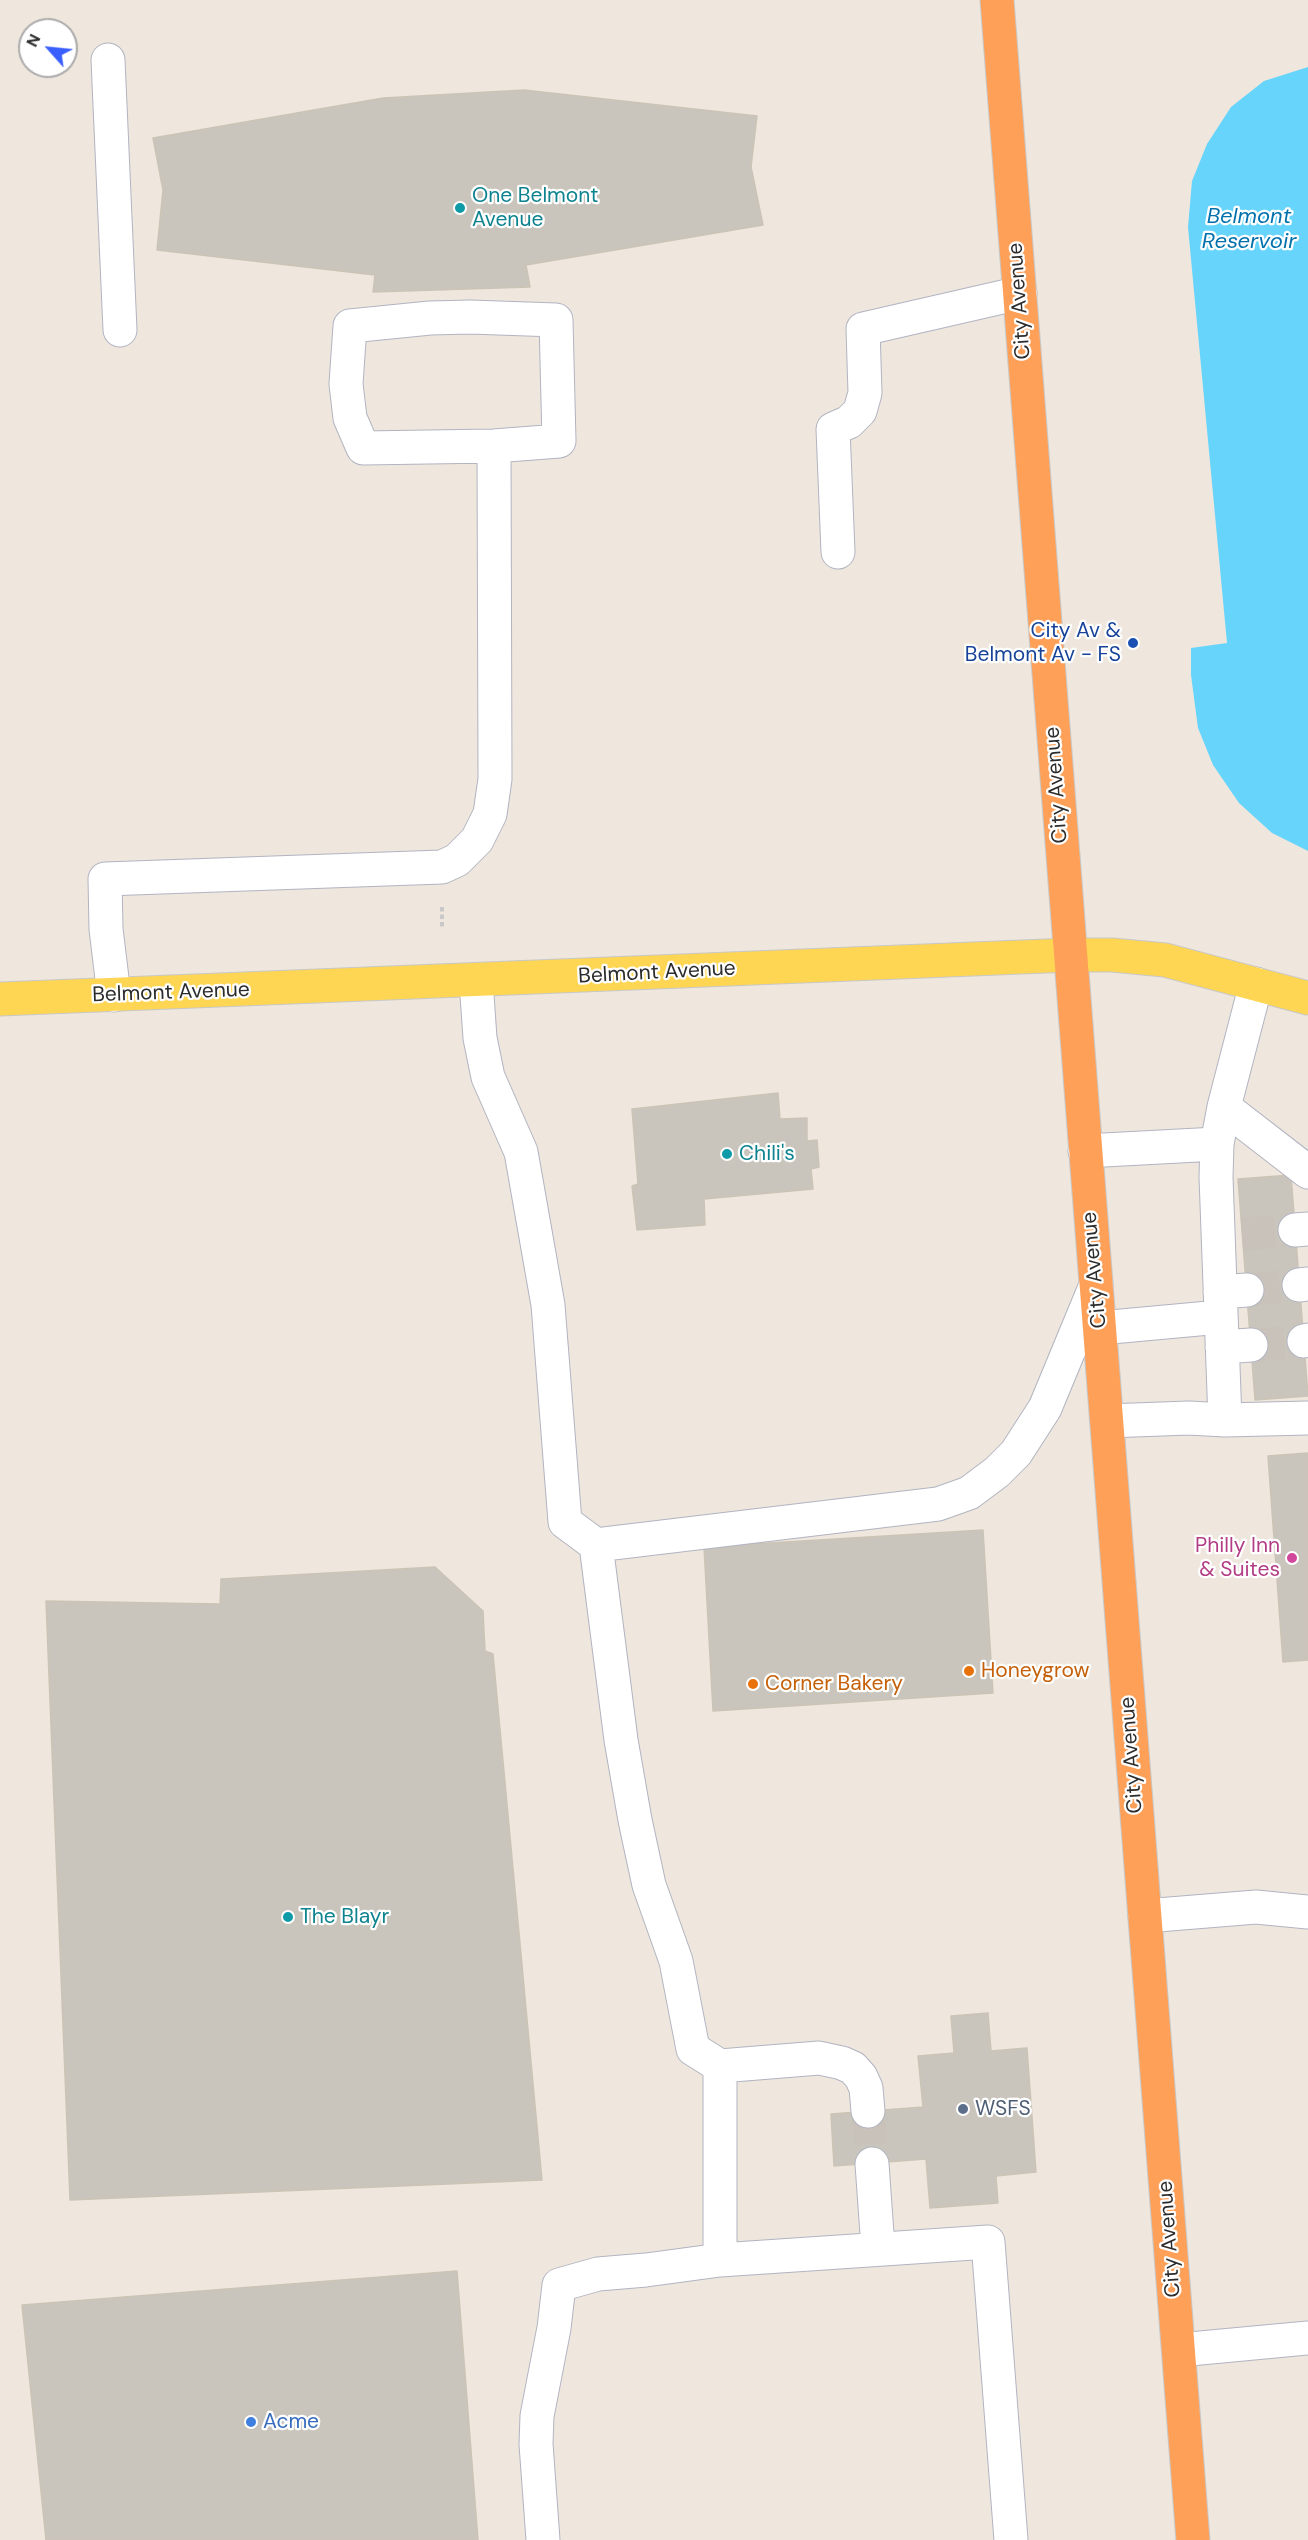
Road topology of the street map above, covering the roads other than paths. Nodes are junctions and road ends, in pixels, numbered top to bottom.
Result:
1 (997, 0) edge
2 (108, 60) dead end
3 (1020, 293) junction
4 (120, 330) dead end
5 (494, 446) junction
6 (838, 552) dead end
7 (1070, 955) junction
8 (476, 981) junction
9 (1256, 984) junction
10 (114, 995) junction
11 (1308, 998) edge
12 (0, 999) edge
13 (1224, 1107) junction
14 (1218, 1144) junction
15 (1085, 1150) junction
16 (1308, 1172) edge
17 (1096, 1285) junction
18 (1232, 1318) junction
19 (1100, 1328) junction
20 (1308, 1418) edge
21 (1225, 1420) junction
22 (1107, 1421) junction
23 (596, 1545) junction
24 (1308, 1912) edge
25 (1145, 1916) junction
26 (720, 2066) junction
27 (867, 2111) tunnel mouth
28 (872, 2164) tunnel mouth
29 (878, 2248) junction
30 (720, 2260) junction
31 (1308, 2338) edge
32 (1179, 2350) junction
33 (543, 2540) edge
34 (1011, 2540) edge
35 (1193, 2540) edge

1 - 3 highway, City Avenue
2 - 4 lane
3 - 6 lane
3 - 7 highway, City Avenue
5 - 5 lane
5 - 10 lane
7 - 8 main road, Belmont Avenue
7 - 9 main road, Belmont Avenue
7 - 15 highway, City Avenue
8 - 10 main road, Belmont Avenue
8 - 23 lane
9 - 11 main road, Belmont Avenue
9 - 13 lane
10 - 12 main road, Belmont Avenue
13 - 14 lane
13 - 16 lane
14 - 15 lane
14 - 18 lane
15 - 17 highway, City Avenue
17 - 19 highway, City Avenue
17 - 23 lane
18 - 19 lane
18 - 21 lane
19 - 22 highway, City Avenue
20 - 21 lane
21 - 22 lane
22 - 25 highway, City Avenue
23 - 26 lane
24 - 25 lane
25 - 32 highway, City Avenue
26 - 27 lane
26 - 30 lane
28 - 29 lane
29 - 30 lane
29 - 34 lane
30 - 33 lane
31 - 32 lane
32 - 35 highway, City Avenue

